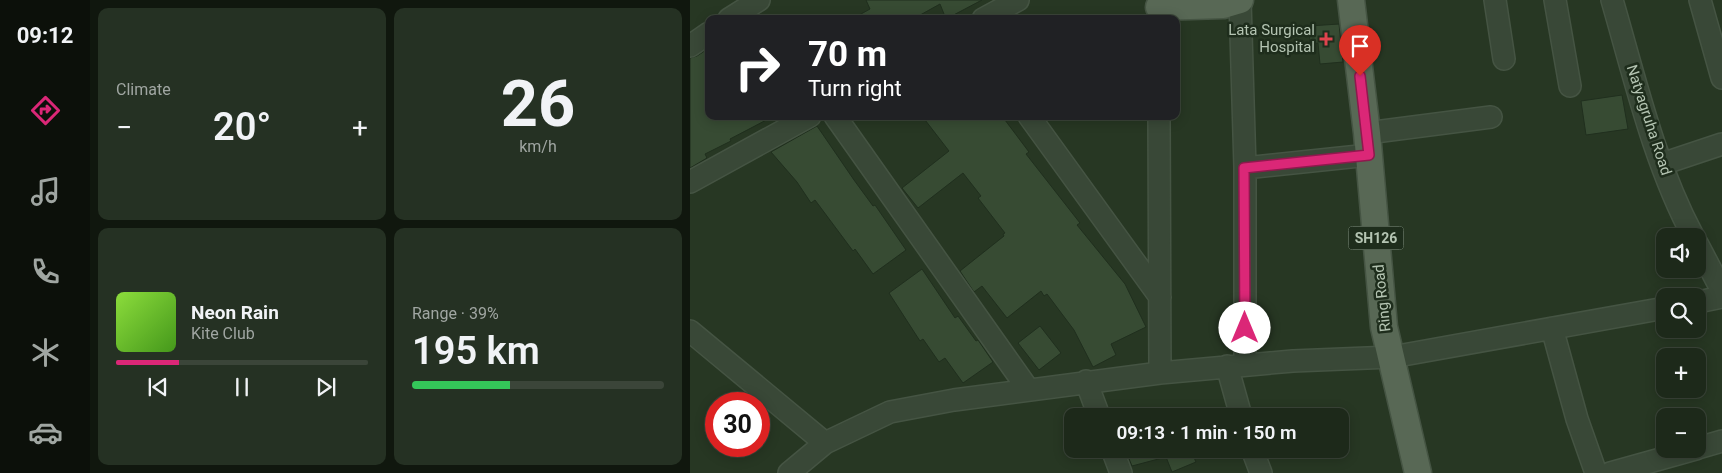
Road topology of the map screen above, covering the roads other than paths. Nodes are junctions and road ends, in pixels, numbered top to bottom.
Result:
1 (759, 0) edge
2 (1018, 0) edge
3 (1240, 0) edge
4 (1351, 0) edge
5 (1495, 0) edge
6 (1555, 0) edge
7 (1612, 0) edge
8 (1700, 0) edge
9 (1159, 9) edge
10 (735, 15) edge
11 (990, 15) edge
12 (705, 36) edge
13 (690, 46) edge
14 (1504, 59) dead end
15 (1722, 78) edge
16 (1570, 86) dead end
17 (1491, 117) dead end
18 (803, 120) edge
19 (838, 120) edge
20 (1032, 120) edge
21 (1160, 120) edge
22 (1368, 144) junction
23 (1722, 144) edge
24 (1662, 164) junction
25 (1244, 168) junction
26 (690, 182) edge
27 (1689, 228) edge
28 (1706, 260) edge
29 (1722, 291) edge
30 (1160, 297) junction
31 (1722, 297) edge
32 (1706, 300) edge
33 (1656, 310) edge
34 (1552, 328) junction
35 (690, 331) edge
36 (1392, 357) junction
37 (1236, 365) junction
38 (1160, 372) junction
39 (1086, 381) junction
40 (1028, 389) junction
41 (1096, 408) edge
42 (1240, 408) edge
43 (1722, 441) edge
44 (825, 443) junction
45 (1706, 445) edge
46 (1115, 458) edge
47 (1255, 458) edge
48 (1662, 458) edge
49 (789, 473) edge
50 (1121, 473) edge
51 (1261, 473) edge
52 (1418, 473) edge
53 (1596, 473) edge
54 (1610, 473) edge

1 - 10 street
2 - 11 street
3 - 9 main road
3 - 25 street
4 - 22 main road, Ring Road / SH126
5 - 14 street
6 - 16 street
7 - 24 street, Natyagruha Road
8 - 15 street
12 - 13 street
17 - 22 street
18 - 26 street
19 - 40 street
20 - 30 street
21 - 30 street
22 - 25 street
22 - 36 main road, Ring Road / SH126
23 - 24 street
24 - 27 street, Natyagruha Road
25 - 37 street
28 - 29 street
30 - 38 street
31 - 32 street
33 - 34 street
34 - 36 street
34 - 53 street
35 - 44 street
36 - 37 street
36 - 52 main road, Ring Road / SH126
37 - 38 street
37 - 42 street
38 - 39 street
39 - 40 street
39 - 41 street
40 - 44 street
43 - 45 street
44 - 49 street
46 - 50 street
47 - 51 street
48 - 54 street

